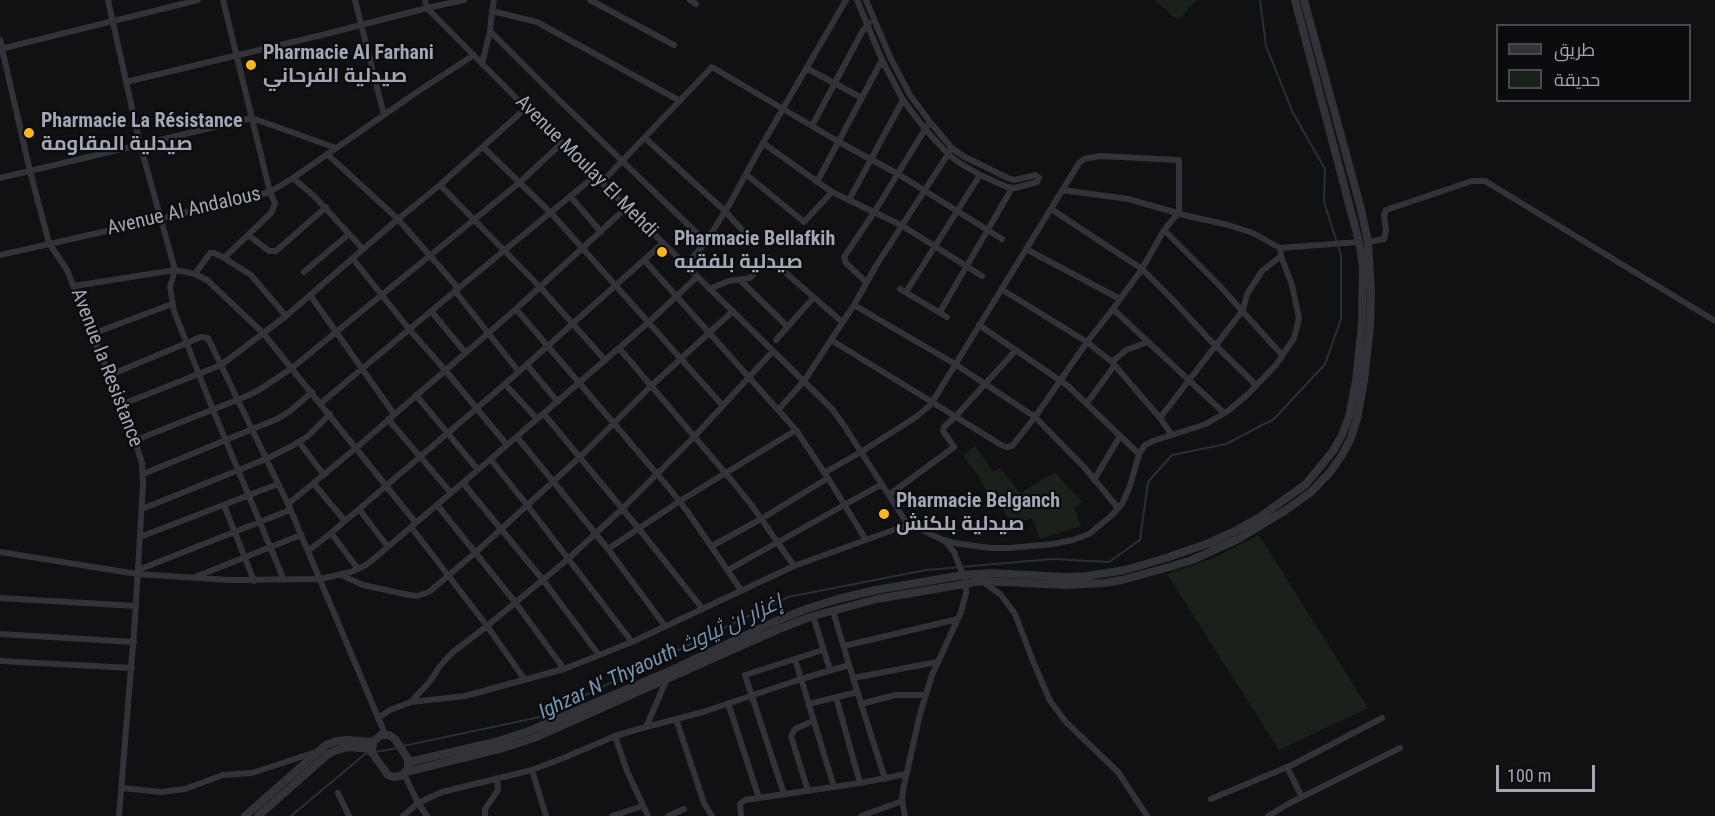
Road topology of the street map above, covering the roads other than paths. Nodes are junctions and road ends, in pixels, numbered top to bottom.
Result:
1 (108, 0) edge
2 (198, 0) edge
3 (223, 0) edge
4 (355, 0) edge
5 (424, 0) edge
6 (464, 0) edge
7 (494, 0) edge
8 (590, 0) edge
9 (846, 0) edge
10 (857, 0) edge
11 (866, 0) edge
12 (1295, 0) edge
13 (1304, 0) edge
14 (603, 3) edge
15 (427, 8) junction
16 (492, 11) junction
17 (874, 19) junction
18 (113, 21) junction
19 (868, 24) junction
20 (361, 26) junction
21 (490, 31) junction
22 (0, 40) edge
23 (674, 45) dead end
24 (1, 49) edge
25 (474, 55) junction
26 (236, 56) junction
27 (882, 60) junction
28 (482, 64) junction
29 (806, 68) junction
30 (126, 82) junction
31 (835, 84) junction
32 (862, 98) junction
33 (903, 100) junction
34 (680, 101) junction
35 (526, 108) junction
36 (783, 108) junction
37 (384, 115) junction
38 (252, 118) junction
39 (930, 122) junction
40 (812, 126) junction
41 (925, 129) junction
42 (645, 138) junction
43 (839, 142) junction
44 (562, 143) junction
45 (763, 143) junction
46 (140, 144) junction
47 (483, 147) junction
48 (336, 148) junction
49 (950, 151) junction
50 (327, 154) junction
51 (872, 160) junction
52 (623, 162) junction
53 (30, 171) junction
54 (898, 174) junction
55 (747, 175) junction
56 (980, 175) junction
57 (595, 176) junction
58 (0, 178) edge
59 (294, 178) junction
60 (817, 182) junction
61 (519, 183) junction
62 (601, 183) junction
63 (440, 185) junction
64 (1012, 188) junction
65 (1062, 190) junction
66 (925, 191) junction
67 (270, 192) junction
68 (832, 192) junction
69 (570, 196) junction
70 (849, 200) junction
71 (326, 207) junction
72 (626, 208) junction
73 (1052, 209) junction
74 (957, 210) junction
75 (725, 212) junction
76 (875, 212) junction
77 (1179, 212) junction
78 (550, 213) junction
79 (160, 219) junction
80 (398, 219) junction
81 (475, 219) junction
82 (901, 225) junction
83 (988, 230) junction
84 (1164, 230) junction
85 (601, 232) junction
86 (350, 234) junction
87 (248, 235) junction
88 (1002, 239) dead end
89 (752, 241) dead end
90 (706, 242) junction
91 (1359, 242) junction
92 (1368, 242) junction
93 (49, 243) junction
94 (663, 243) junction
95 (936, 247) junction
96 (1280, 248) junction
97 (363, 249) junction
98 (583, 249) junction
99 (1026, 249) junction
100 (504, 250) junction
101 (0, 255) edge
102 (430, 256) junction
103 (1281, 256) junction
104 (224, 258) junction
105 (353, 259) junction
106 (645, 261) junction
107 (685, 266) junction
108 (968, 266) junction
109 (1142, 269) junction
110 (174, 270) junction
111 (304, 272) dead end
112 (195, 274) junction
113 (982, 276) dead end
114 (697, 277) junction
115 (741, 281) junction
116 (866, 282) junction
117 (616, 285) junction
118 (74, 286) junction
119 (540, 287) junction
120 (709, 289) junction
121 (900, 289) dead end
122 (1001, 289) junction
123 (456, 290) junction
124 (906, 292) junction
125 (310, 295) junction
126 (381, 295) junction
127 (677, 297) junction
128 (813, 298) junction
129 (1120, 299) junction
130 (172, 304) junction
131 (854, 305) junction
132 (516, 309) junction
133 (1113, 309) junction
134 (1243, 310) junction
135 (431, 311) junction
136 (733, 311) junction
137 (940, 312) junction
138 (286, 316) junction
139 (947, 316) dead end
140 (1715, 321) edge
141 (649, 322) junction
142 (842, 322) junction
143 (573, 324) junction
144 (979, 325) junction
145 (788, 327) junction
146 (409, 329) junction
147 (335, 331) junction
148 (710, 332) junction
149 (263, 333) junction
150 (488, 333) junction
151 (92, 334) junction
152 (776, 340) dead end
153 (831, 340) junction
154 (1087, 342) junction
155 (1148, 342) junction
156 (187, 343) junction
157 (1216, 345) junction
158 (548, 346) junction
159 (619, 348) junction
160 (1016, 350) junction
161 (773, 351) junction
162 (465, 352) junction
163 (1282, 355) junction
164 (605, 360) junction
165 (681, 360) junction
166 (527, 364) junction
167 (955, 364) junction
168 (1113, 364) junction
169 (221, 365) junction
170 (291, 368) junction
171 (362, 369) junction
172 (445, 370) junction
173 (519, 372) junction
174 (110, 375) junction
175 (199, 375) junction
176 (749, 378) junction
177 (1061, 380) junction
178 (1188, 380) junction
179 (804, 381) junction
180 (580, 382) junction
181 (506, 384) junction
182 (985, 385) junction
183 (1256, 385) junction
184 (651, 386) junction
185 (312, 392) junction
186 (416, 395) junction
187 (237, 400) junction
188 (558, 402) junction
189 (932, 402) junction
190 (321, 403) junction
191 (1087, 403) junction
192 (123, 404) junction
193 (723, 406) junction
194 (477, 408) junction
195 (213, 410) junction
196 (778, 410) junction
197 (1224, 413) junction
198 (330, 414) junction
199 (394, 414) junction
200 (544, 414) junction
201 (955, 417) junction
202 (1035, 417) junction
203 (1160, 418) junction
204 (388, 419) junction
205 (537, 419) junction
206 (615, 423) junction
207 (252, 430) junction
208 (796, 430) junction
209 (448, 434) junction
210 (1172, 435) junction
211 (517, 436) junction
212 (1120, 436) junction
213 (694, 437) junction
214 (136, 440) junction
215 (226, 441) junction
216 (299, 442) junction
217 (507, 445) junction
218 (356, 448) junction
219 (861, 452) junction
220 (1139, 454) junction
221 (420, 457) junction
222 (580, 457) junction
223 (266, 459) junction
224 (491, 460) junction
225 (238, 470) junction
226 (478, 470) junction
227 (726, 473) junction
228 (143, 474) junction
229 (657, 474) junction
230 (826, 475) junction
231 (324, 476) junction
232 (1094, 480) junction
233 (553, 482) junction
234 (463, 483) junction
235 (278, 484) junction
236 (314, 484) junction
237 (882, 484) junction
238 (386, 485) junction
239 (451, 494) junction
240 (249, 495) junction
241 (889, 495) junction
242 (680, 501) junction
243 (224, 505) junction
244 (437, 505) junction
245 (527, 505) junction
246 (845, 505) junction
247 (289, 507) junction
248 (1118, 508) junction
249 (142, 509) junction
250 (359, 509) junction
251 (622, 509) junction
252 (761, 519) junction
253 (345, 521) junction
254 (261, 522) junction
255 (413, 525) junction
256 (908, 525) junction
257 (502, 529) junction
258 (639, 529) junction
259 (235, 532) junction
260 (331, 533) junction
261 (595, 534) junction
262 (301, 535) junction
263 (140, 537) junction
264 (939, 538) junction
265 (866, 540) junction
266 (778, 543) junction
267 (271, 546) junction
268 (712, 546) junction
269 (388, 547) junction
270 (1211, 547) junction
271 (608, 549) junction
272 (308, 551) junction
273 (0, 552) edge
274 (476, 552) junction
275 (245, 556) junction
276 (568, 559) junction
277 (1144, 564) junction
278 (794, 566) junction
279 (358, 569) junction
280 (728, 570) junction
281 (137, 572) junction
282 (974, 574) junction
283 (1146, 574) junction
284 (341, 575) junction
285 (450, 576) junction
286 (963, 576) junction
287 (192, 578) junction
288 (320, 579) junction
289 (284, 580) junction
290 (543, 580) junction
291 (254, 581) junction
292 (982, 581) junction
293 (741, 590) junction
294 (0, 598) edge
295 (515, 602) junction
296 (136, 606) junction
297 (702, 608) junction
298 (833, 611) junction
299 (813, 616) junction
300 (958, 619) junction
301 (487, 626) junction
302 (665, 626) junction
303 (0, 634) edge
304 (134, 642) junction
305 (632, 642) junction
306 (844, 646) junction
307 (823, 650) junction
308 (599, 655) junction
309 (795, 659) junction
310 (0, 661) edge
311 (937, 662) junction
312 (849, 665) junction
313 (132, 668) junction
314 (564, 669) junction
315 (830, 670) junction
316 (853, 678) junction
317 (667, 679) junction
318 (801, 679) junction
319 (525, 680) junction
320 (858, 692) junction
321 (753, 695) junction
322 (925, 695) junction
323 (836, 697) junction
324 (411, 702) junction
325 (728, 704) junction
326 (808, 704) junction
327 (861, 704) junction
328 (378, 718) junction
329 (676, 718) junction
330 (1382, 718) dead end
331 (813, 721) junction
332 (646, 727) junction
333 (385, 735) junction
334 (615, 736) junction
335 (372, 745) junction
336 (1400, 748) dead end
337 (317, 752) junction
338 (409, 762) junction
339 (1287, 767) junction
340 (532, 770) junction
341 (405, 773) junction
342 (906, 774) junction
343 (497, 778) junction
344 (885, 779) junction
345 (860, 783) junction
346 (122, 788) junction
347 (834, 788) junction
348 (808, 791) junction
349 (338, 792) dead end
350 (784, 794) junction
351 (1302, 797) junction
352 (759, 798) junction
353 (1211, 799) dead end
354 (902, 801) junction
355 (418, 803) junction
356 (643, 806) junction
357 (684, 809) dead end
358 (119, 816) edge
359 (244, 816) edge
360 (258, 816) edge
361 (349, 816) edge
362 (403, 816) edge
363 (427, 816) edge
364 (485, 816) edge
365 (546, 816) edge
366 (612, 816) edge
367 (648, 816) edge
368 (668, 816) edge
369 (712, 816) edge
370 (741, 816) edge
371 (861, 816) edge
372 (905, 816) edge
373 (1147, 816) edge
374 (1268, 816) edge

1 - 18 street
2 - 18 street
3 - 26 street
4 - 20 street
5 - 15 street, Avenue Moulay El Mehdi
6 - 15 street
7 - 16 street
8 - 14 street
9 - 29 street
10 - 19 street
11 - 17 street
12 - 91 street
13 - 92 street
14 - 23 street
15 - 20 street
15 - 25 street, Avenue Moulay El Mehdi
16 - 21 street
16 - 34 street
17 - 19 street
17 - 39 street
18 - 24 street
18 - 30 street
19 - 27 street
19 - 31 street
20 - 26 street
20 - 37 street
21 - 28 street
21 - 52 street
22 - 24 street, Avenue la Resistance
24 - 53 street, Avenue la Resistance
25 - 28 street, Avenue Moulay El Mehdi
25 - 37 street, Avenue Al Andalous
26 - 30 street
26 - 38 street
27 - 32 street
27 - 33 street
28 - 35 street, Avenue Moulay El Mehdi
29 - 31 street
29 - 36 street
30 - 46 street
31 - 32 street
31 - 40 street
32 - 43 street
33 - 41 street
33 - 51 street
34 - 36 street
34 - 42 street
35 - 44 street, Avenue Moulay El Mehdi
35 - 47 street
36 - 40 street
36 - 45 street
37 - 48 street, Avenue Al Andalous
38 - 46 street
38 - 48 street
38 - 67 street
39 - 41 street
39 - 49 street
40 - 43 street
41 - 49 street
41 - 54 street
42 - 52 street
42 - 75 street
43 - 51 street
43 - 60 street
44 - 57 street, Avenue Moulay El Mehdi
44 - 61 street
45 - 55 street
45 - 60 street
46 - 53 street
46 - 79 street
47 - 61 street
47 - 63 street
48 - 50 street, Avenue Al Andalous
49 - 56 street
49 - 64 street
49 - 66 street
50 - 59 street, Avenue Al Andalous
50 - 80 street
51 - 54 street
51 - 70 street
52 - 62 street
52 - 90 street
53 - 58 street
53 - 93 street, Avenue la Resistance
54 - 66 street
54 - 76 street
55 - 68 street
55 - 75 street
56 - 64 street
56 - 74 street
57 - 62 street, Avenue Moulay El Mehdi
57 - 69 street
59 - 67 street, Avenue Al Andalous
59 - 71 street
60 - 68 street
61 - 78 street
61 - 81 street
62 - 72 street, Avenue Moulay El Mehdi
63 - 80 street
63 - 81 street
64 - 83 street
65 - 73 street
65 - 77 street
65 - 77 street
66 - 74 street
66 - 82 street
67 - 79 street, Avenue Al Andalous
67 - 87 street
68 - 70 street
69 - 78 street
69 - 85 street
70 - 76 street
71 - 86 street
71 - 87 street
72 - 85 street
72 - 94 street, Avenue Moulay El Mehdi
73 - 99 street
73 - 109 street
74 - 83 street
74 - 95 street
75 - 89 street
75 - 90 street
76 - 82 street
76 - 116 street
77 - 84 street
77 - 96 street
78 - 98 street
78 - 100 street
79 - 93 street, Avenue Al Andalous
79 - 110 street
80 - 97 street
80 - 102 street
81 - 100 street
81 - 102 street
82 - 95 street
82 - 116 street
83 - 88 street
83 - 108 street
84 - 109 street
84 - 134 street
85 - 98 street
86 - 97 street
86 - 111 street
87 - 104 street
90 - 107 street
91 - 92 street
91 - 96 street
91 - 270 street
92 - 140 street
92 - 270 street
93 - 101 street, Avenue Al Andalous
93 - 118 street, Avenue la Resistance
94 - 106 street
94 - 107 street, Avenue Moulay El Mehdi
95 - 108 street
95 - 124 street
96 - 103 street
97 - 105 street
98 - 117 street
98 - 119 street
99 - 122 street
99 - 129 street
100 - 119 street
100 - 123 street
102 - 123 street
102 - 126 street
103 - 134 street
103 - 163 street
104 - 112 street
104 - 138 street
105 - 125 street
105 - 126 street
106 - 117 street
106 - 127 street
107 - 114 street, Avenue Moulay El Mehdi
108 - 113 street
108 - 137 street
109 - 129 street
109 - 157 street
110 - 112 street
110 - 118 street
110 - 130 street
112 - 149 street
114 - 120 street, Avenue Moulay El Mehdi
114 - 127 street
115 - 120 street
115 - 128 street
115 - 145 street
116 - 131 street
117 - 141 street
117 - 143 street
118 - 151 street, Avenue la Resistance
119 - 132 street
119 - 143 street
120 - 136 street, Avenue Moulay El Mehdi
121 - 124 street
122 - 144 street
122 - 154 street
123 - 135 street
123 - 150 street
124 - 137 street
125 - 138 street
125 - 147 street
126 - 146 street
126 - 147 street
127 - 141 street
127 - 148 street
128 - 142 street
128 - 145 street
129 - 133 street
130 - 151 street
130 - 156 street
131 - 142 street
131 - 167 street
132 - 150 street
132 - 158 street
133 - 154 street
133 - 155 street
134 - 157 street
134 - 163 street
135 - 146 street
135 - 162 street
136 - 148 street
136 - 161 street, Avenue Moulay El Mehdi
137 - 139 street
138 - 149 street
141 - 159 street
141 - 165 street
142 - 153 street
143 - 158 street
143 - 164 street
144 - 160 street
144 - 167 street
145 - 152 street
146 - 171 street
146 - 172 street
147 - 170 street
147 - 171 street
148 - 165 street
148 - 176 street
149 - 169 street
149 - 170 street
150 - 162 street
150 - 173 street
151 - 174 street, Avenue la Resistance
153 - 179 street
153 - 189 street
154 - 168 street
154 - 177 street
155 - 168 street
155 - 178 street
156 - 169 street
156 - 174 street
156 - 175 street
157 - 178 street
157 - 183 street
158 - 166 street
158 - 180 street
159 - 164 street
159 - 184 street
160 - 177 street
160 - 182 street
161 - 176 street
161 - 179 street, Avenue Moulay El Mehdi
162 - 172 street
163 - 183 street
164 - 180 street
165 - 184 street
165 - 193 street
166 - 173 street
166 - 188 street
167 - 182 street
167 - 189 street
168 - 191 street
168 - 203 street
169 - 175 street
169 - 187 street
170 - 185 street
170 - 187 street
171 - 190 street
171 - 199 street
172 - 186 street
172 - 194 street
173 - 181 street
174 - 192 street, Avenue la Resistance
175 - 192 street
175 - 195 street
176 - 193 street
176 - 196 street
177 - 191 street
177 - 202 street
178 - 197 street
178 - 203 street
179 - 196 street
179 - 219 street, Avenue Moulay El Mehdi
180 - 188 street
180 - 206 street
181 - 194 street
181 - 205 street
182 - 201 street
182 - 202 street
183 - 197 street
184 - 206 street
184 - 213 street
185 - 190 street
185 - 207 street
186 - 199 street
186 - 209 street
187 - 195 street
187 - 207 street
188 - 200 street
189 - 201 street
189 - 219 street
190 - 198 street
191 - 212 street
192 - 214 street, Avenue la Resistance
193 - 213 street
194 - 209 street
194 - 217 street
195 - 214 street
195 - 215 street
196 - 208 street
197 - 210 street
198 - 216 street
198 - 218 street
199 - 204 street
200 - 205 street
200 - 222 street
201 - 202 street
201 - 241 street
202 - 232 street
203 - 210 street
204 - 218 street
204 - 221 street
205 - 211 street
206 - 222 street
206 - 229 street
207 - 215 street
207 - 223 street
208 - 227 street
208 - 230 street
209 - 221 street
209 - 226 street
210 - 220 street
211 - 217 street
211 - 233 street
212 - 220 street
212 - 232 street
213 - 227 street
213 - 229 street
214 - 228 street, Avenue la Resistance
215 - 225 street
215 - 228 street
216 - 223 street
216 - 231 street
217 - 224 street
218 - 231 street
218 - 238 street
219 - 230 street
219 - 237 street, Avenue Moulay El Mehdi
220 - 248 street
221 - 238 street
221 - 239 street
222 - 233 street
222 - 251 street
223 - 225 street
223 - 235 street
224 - 226 street
224 - 245 street
225 - 240 street
225 - 249 street
226 - 234 street
227 - 242 street
227 - 252 street
228 - 249 street, Avenue la Resistance
229 - 242 street
229 - 251 street
230 - 246 street
230 - 252 street
231 - 236 street
232 - 248 street
233 - 245 street
233 - 261 street
234 - 239 street
234 - 257 street
235 - 240 street
235 - 247 street
236 - 247 street
236 - 253 street
237 - 241 street, Avenue Moulay El Mehdi
237 - 246 street
238 - 250 street
238 - 255 street
239 - 244 street
240 - 243 street
240 - 254 street
241 - 256 street, Avenue Moulay El Mehdi
242 - 258 street
242 - 268 street
243 - 259 street
243 - 263 street
244 - 255 street
244 - 274 street
245 - 257 street
245 - 276 street
246 - 265 street
246 - 266 street
247 - 254 street
247 - 262 street
248 - 264 street
249 - 263 street, Avenue la Resistance
250 - 253 street
250 - 269 street
251 - 258 street
251 - 261 street
252 - 266 street
252 - 268 street
253 - 260 street
254 - 259 street
254 - 267 street
255 - 269 street
255 - 285 street
256 - 264 street
256 - 265 street
257 - 274 street
257 - 290 street
258 - 271 street
258 - 297 street
259 - 275 street
259 - 281 street
260 - 272 street
260 - 279 street
261 - 271 street
261 - 276 street
262 - 267 street
262 - 272 street
263 - 281 street, Avenue la Resistance
264 - 286 street
265 - 278 street
266 - 278 street
266 - 280 street
267 - 275 street
267 - 289 street
268 - 280 street
269 - 279 street
270 - 277 street
270 - 283 street
271 - 302 street
272 - 288 street
273 - 281 street
274 - 285 street
274 - 295 street
275 - 287 street
275 - 291 street
276 - 290 street
276 - 305 street
277 - 282 street
277 - 283 street
278 - 293 street
279 - 284 street
280 - 293 street
281 - 287 street
281 - 296 street, Avenue la Resistance
282 - 286 street
282 - 292 street
283 - 292 street
284 - 285 street
284 - 288 street
285 - 301 street
286 - 292 street
286 - 298 street
286 - 300 street
286 - 338 street
287 - 291 street
288 - 289 street
288 - 328 street
289 - 291 street
290 - 295 street
290 - 308 street
292 - 373 street
293 - 297 street
294 - 296 street
295 - 301 street
295 - 314 street
296 - 304 street, Avenue la Resistance
297 - 302 street
298 - 299 street
298 - 306 street
299 - 307 street
299 - 317 street
300 - 306 street
300 - 311 street
301 - 319 street
301 - 324 street
302 - 305 street
303 - 304 street
304 - 313 street, Avenue la Resistance
305 - 308 street
306 - 312 street
307 - 309 street
307 - 315 street
308 - 314 street
309 - 318 street
309 - 321 street
310 - 313 street
311 - 316 street
311 - 322 street
312 - 315 street
312 - 316 street
313 - 346 street, Avenue la Resistance
314 - 319 street
315 - 318 street
316 - 320 street
317 - 332 street
317 - 341 street
318 - 321 street
318 - 326 street
319 - 324 street
320 - 323 street
320 - 327 street
321 - 325 street
321 - 350 street
322 - 327 street
322 - 342 street
323 - 326 street
323 - 345 street
324 - 328 street
325 - 329 street
325 - 352 street
326 - 331 street
327 - 344 street
328 - 333 street
329 - 332 street
329 - 369 street
330 - 339 street
331 - 347 street
331 - 348 street
332 - 334 street
333 - 335 street
333 - 338 street
334 - 340 street
334 - 356 street
335 - 337 street
335 - 341 street
335 - 360 street
336 - 351 street
337 - 346 street
337 - 359 street
338 - 341 street
339 - 351 street
339 - 353 street
340 - 343 street
340 - 365 street
341 - 355 street
342 - 344 street
342 - 354 street
343 - 355 street
343 - 364 street
344 - 345 street
345 - 347 street
346 - 358 street, Avenue la Resistance
347 - 348 street
348 - 350 street
349 - 361 street
350 - 352 street
351 - 374 street
352 - 370 street
354 - 371 street
354 - 372 street
355 - 362 street
355 - 363 street
356 - 366 street
356 - 367 street
357 - 368 street

